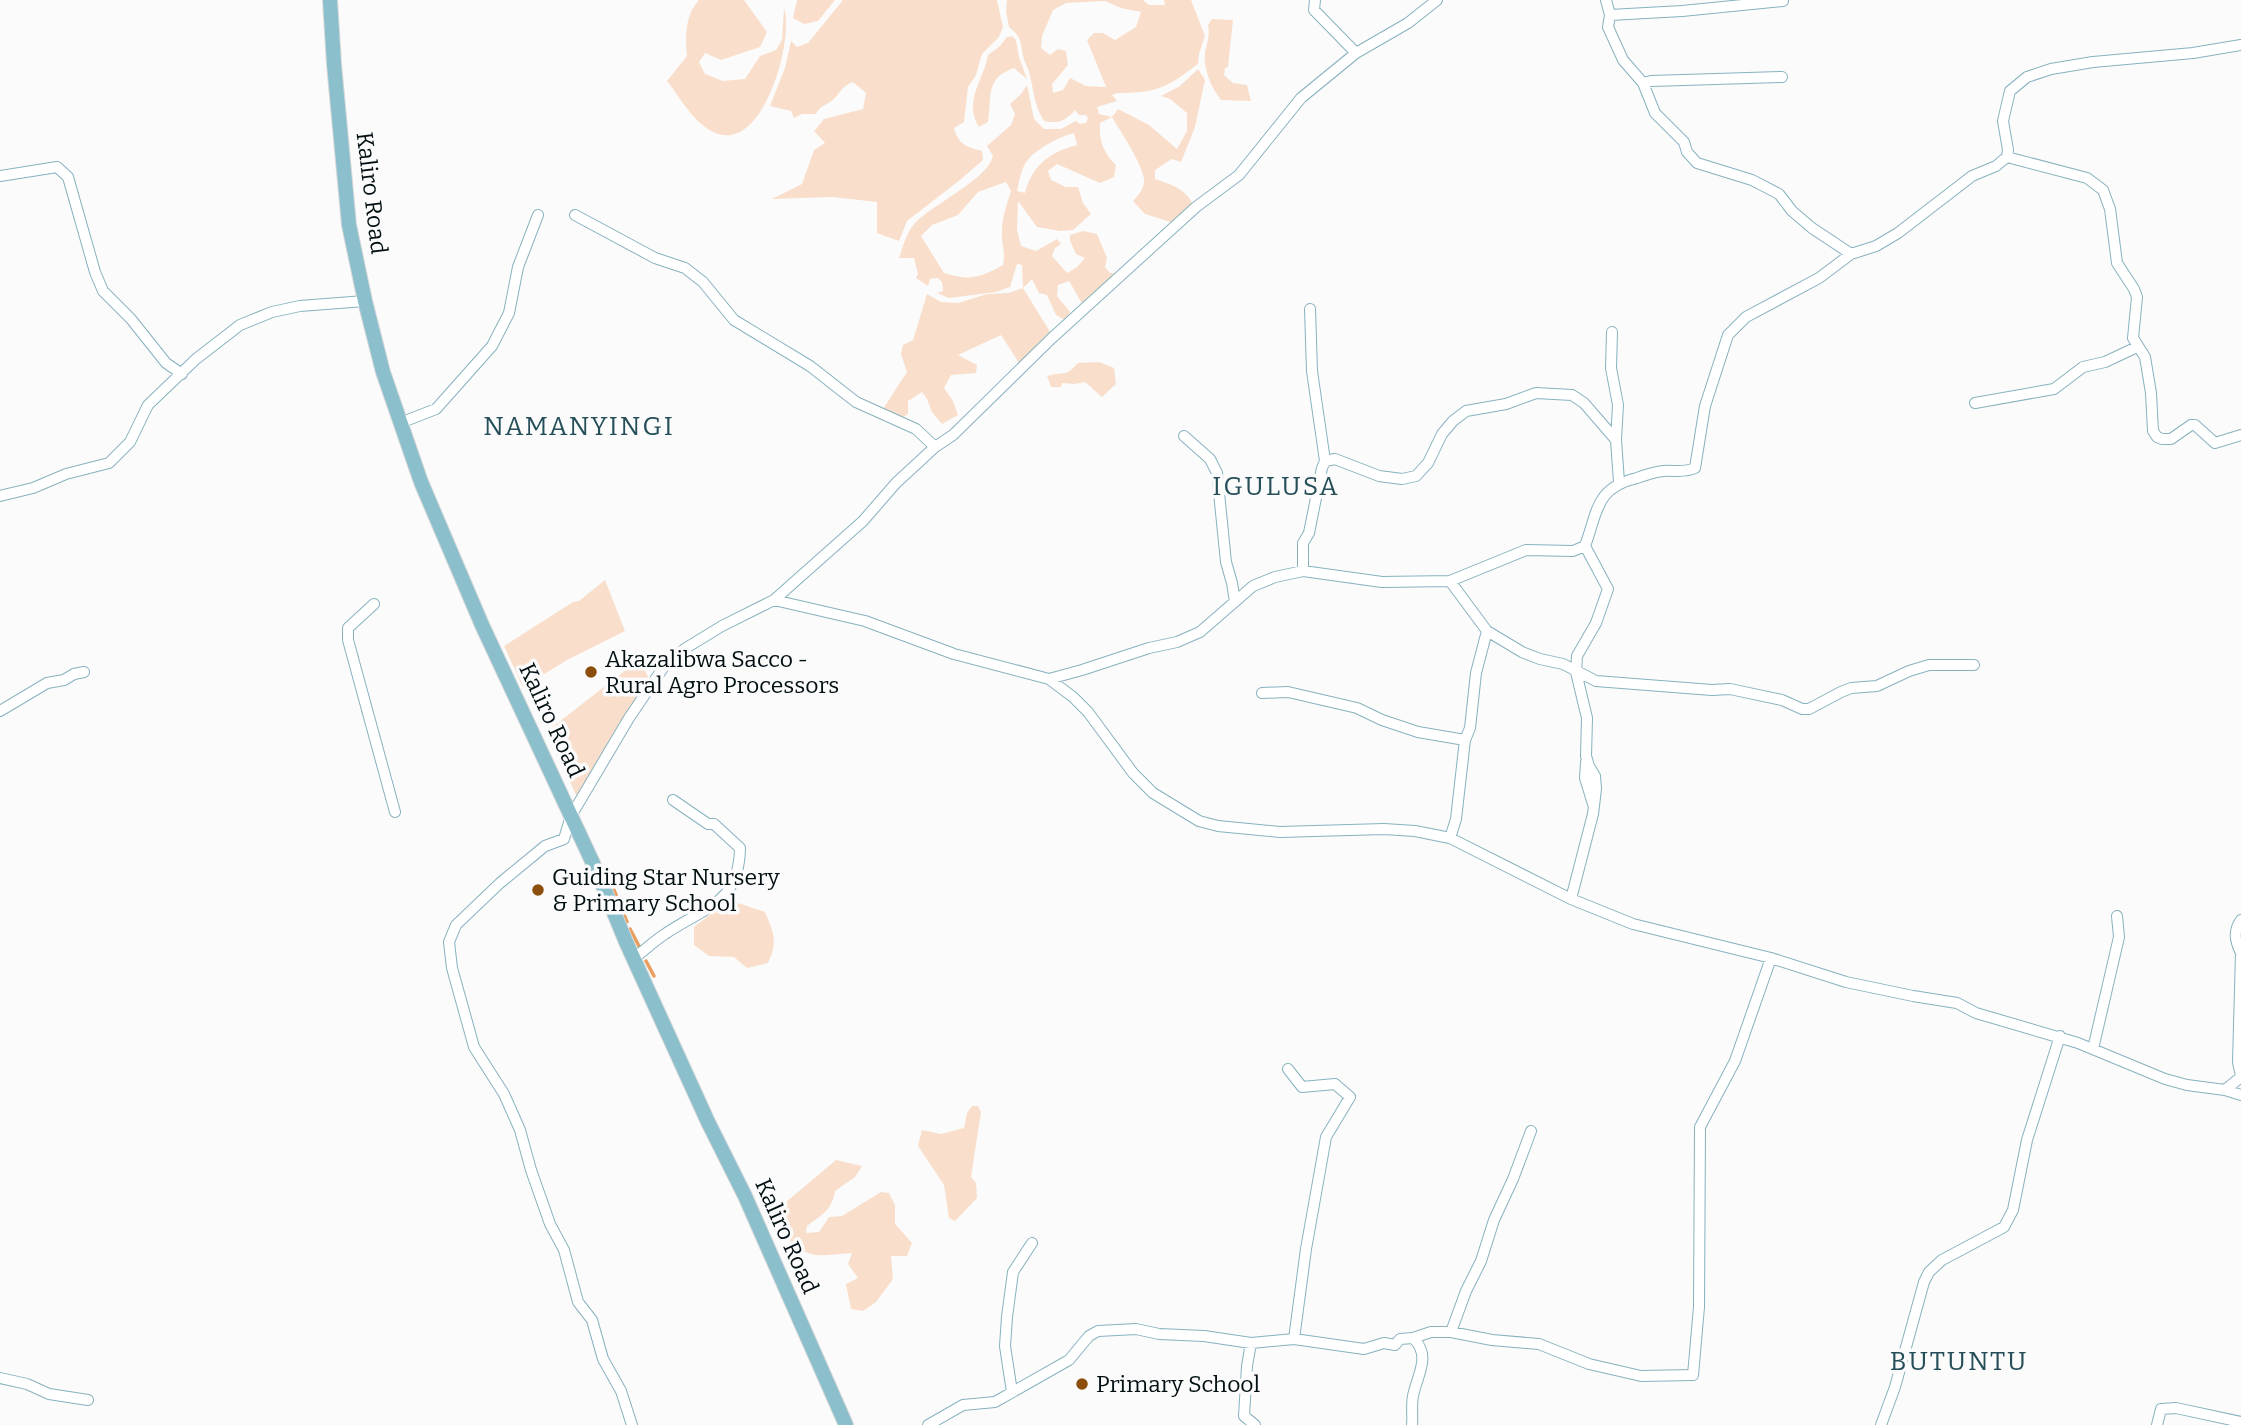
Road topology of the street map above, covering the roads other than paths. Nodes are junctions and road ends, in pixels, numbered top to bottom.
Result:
1 (330, 0) edge
2 (1315, 0) edge
3 (1437, 0) edge
4 (1606, 0) edge
5 (1783, 1) edge
6 (1610, 15) junction
7 (2241, 45) edge
8 (1356, 53) junction
9 (1782, 77) dead end
10 (1643, 83) junction
11 (2007, 157) junction
12 (0, 176) edge
13 (538, 215) dead end
14 (575, 215) dead end
15 (1852, 254) junction
16 (365, 301) junction
17 (1310, 309) dead end
18 (1612, 332) dead end
19 (2137, 347) junction
20 (182, 374) junction
21 (1975, 403) dead end
22 (400, 423) junction
23 (2241, 435) edge
24 (1184, 436) dead end
25 (1616, 440) junction
26 (935, 447) junction
27 (1325, 461) junction
28 (1619, 482) junction
29 (0, 496) edge
30 (1585, 546) junction
31 (1303, 571) junction
32 (1450, 581) junction
33 (774, 600) junction
34 (1235, 602) junction
35 (374, 604) dead end
36 (1487, 631) junction
37 (1974, 665) dead end
38 (84, 672) dead end
39 (1576, 672) junction
40 (1049, 679) junction
41 (1262, 693) dead end
42 (0, 711) edge
43 (1465, 740) junction
44 (673, 800) dead end
45 (395, 812) dead end
46 (571, 816) junction
47 (1450, 838) junction
48 (1571, 899) junction
49 (2117, 916) dead end
50 (2241, 920) edge
51 (634, 958) junction
52 (1771, 958) junction
53 (2060, 1036) junction
54 (2240, 1039) edge
55 (2093, 1049) junction
56 (1288, 1069) dead end
57 (2241, 1076) edge
58 (2225, 1090) junction
59 (2241, 1095) edge
60 (1531, 1131) dead end
61 (1032, 1243) dead end
62 (1451, 1332) junction
63 (1413, 1338) junction
64 (1294, 1339) junction
65 (1251, 1343) junction
66 (0, 1378) edge
67 (1012, 1392) junction
68 (88, 1400) dead end
69 (2241, 1422) edge
70 (632, 1425) edge
71 (846, 1425) edge
72 (929, 1425) edge
73 (1255, 1425) edge
74 (1412, 1425) edge
75 (1881, 1425) edge
76 (2157, 1425) edge

1 - 16 main road, Kaliro Road
2 - 8 street
3 - 8 street
4 - 6 street
5 - 6 street
6 - 10 street
7 - 11 street
8 - 26 street
9 - 10 street
10 - 15 street
11 - 15 street
11 - 19 street
12 - 20 street
13 - 22 street
14 - 26 street
15 - 28 street
16 - 20 street
16 - 22 main road, Kaliro Road
17 - 27 street
18 - 25 street
19 - 21 street
19 - 23 street
20 - 29 street
22 - 46 main road, Kaliro Road
24 - 34 street
25 - 27 street
25 - 28 street
26 - 33 street
27 - 31 street
28 - 30 street
30 - 32 street
30 - 39 street
31 - 32 street
31 - 34 street
32 - 36 street
33 - 40 street
33 - 46 street
34 - 40 street
35 - 45 street
36 - 39 street
36 - 43 street
37 - 39 street
38 - 42 street
39 - 48 street
40 - 47 street
41 - 43 street
43 - 47 street
44 - 51 street
46 - 51 main road, Kaliro Road
46 - 70 street
47 - 48 street
48 - 52 street
49 - 55 street
50 - 54 street
51 - 71 main road, Kaliro Road
52 - 53 street
52 - 62 street
53 - 55 street
53 - 75 street
54 - 57 street
55 - 58 street
56 - 64 street
57 - 58 street
58 - 59 street
60 - 62 street
61 - 67 street
62 - 63 street
63 - 64 street
63 - 74 street
64 - 65 street
65 - 67 street
65 - 73 street
66 - 68 street
67 - 72 street
69 - 76 street

